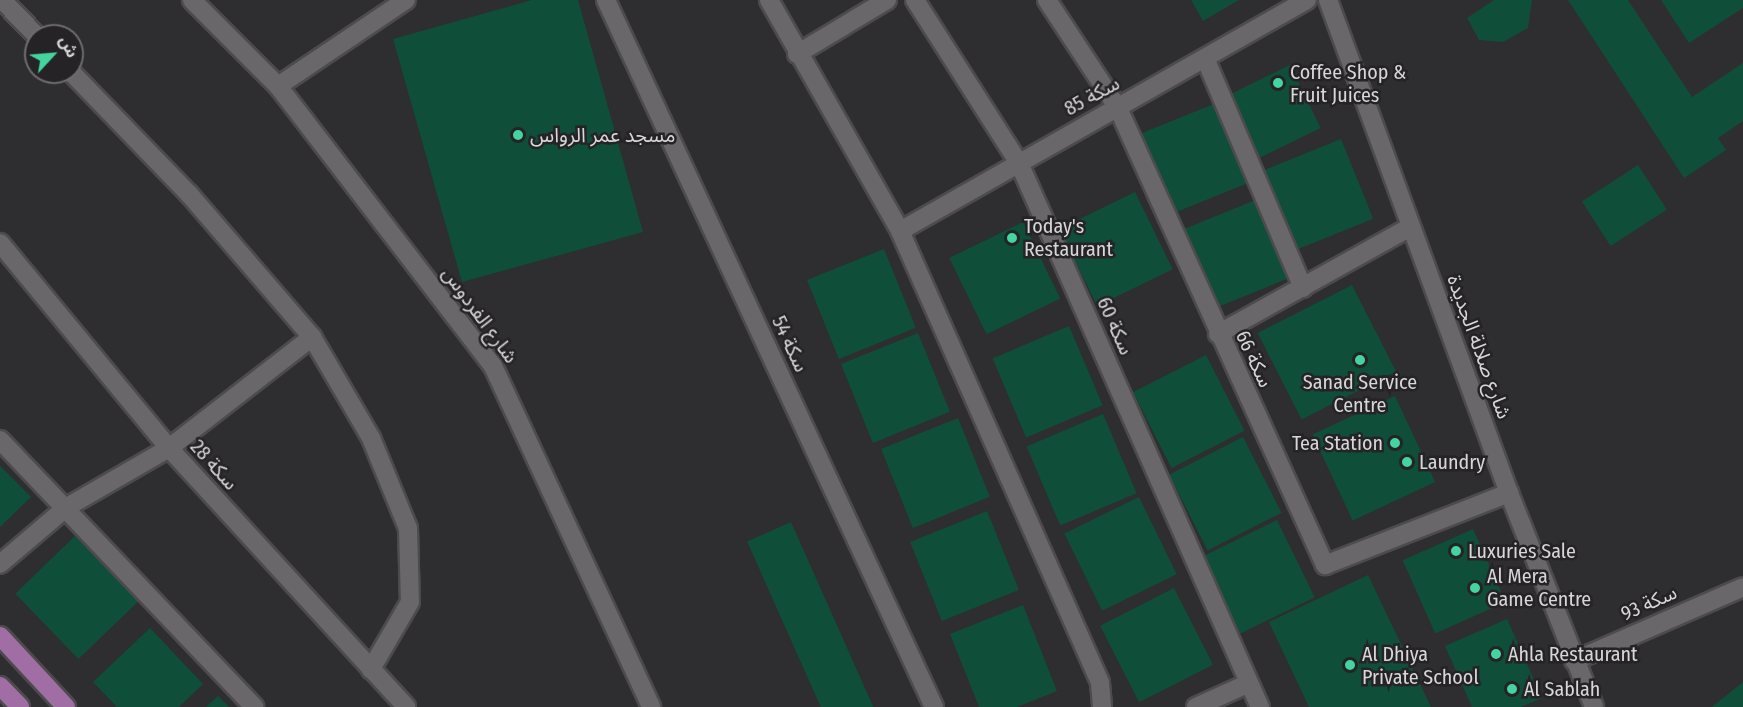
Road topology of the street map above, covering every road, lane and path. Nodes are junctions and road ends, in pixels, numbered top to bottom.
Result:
1 (2, 0) edge
2 (192, 0) edge
3 (406, 0) edge
4 (606, 0) edge
5 (769, 0) edge
6 (887, 0) edge
7 (915, 0) edge
8 (1047, 0) edge
9 (1307, 0) edge
10 (1328, 0) edge
11 (25, 24) edge
12 (797, 54) junction
13 (1205, 58) junction
14 (83, 84) edge
15 (278, 86) junction
16 (1118, 108) junction
17 (1019, 163) junction
18 (1410, 228) junction
19 (900, 231) junction
20 (0, 243) edge
21 (1303, 288) junction
22 (1218, 334) junction
23 (312, 337) junction
24 (0, 440) edge
25 (169, 448) junction
26 (1509, 493) junction
27 (67, 507) junction
28 (0, 564) edge
29 (1743, 586) edge
30 (0, 636) edge
31 (1574, 661) junction
32 (371, 669) junction
33 (1247, 684) junction
34 (0, 686) edge
35 (20, 707) edge
36 (66, 707) edge
37 (254, 707) edge
38 (406, 707) edge
39 (651, 707) edge
40 (934, 707) edge
41 (1102, 707) edge
42 (1196, 707) edge
43 (1260, 707) edge
44 (1594, 707) edge

1 - 11 street
2 - 15 street, شارع الفردوس
3 - 15 street
4 - 40 street, سكة 54
5 - 12 street
6 - 12 street
7 - 17 street, سكة 60
8 - 16 street, سكة 66
9 - 13 street, سكة 85
10 - 18 street, شارع صلالة الجديدة
12 - 19 street
13 - 16 street, سكة 85
13 - 21 street
14 - 23 street
15 - 39 street, شارع الفردوس
16 - 17 street, سكة 85
16 - 22 street, سكة 66
17 - 19 street, سكة 85
17 - 33 street, سكة 60
18 - 21 street
18 - 26 street, شارع صلالة الجديدة
19 - 41 street
20 - 25 street, سكة 28
21 - 22 street
22 - 26 street, سكة 66
23 - 25 street
23 - 32 street
24 - 27 street
25 - 27 street
25 - 32 street, سكة 28
26 - 31 street, شارع صلالة الجديدة
27 - 28 street
27 - 37 street
29 - 31 street, سكة 93
30 - 36 main road
31 - 44 street, شارع صلالة الجديدة
32 - 38 street, سكة 28
33 - 42 street
33 - 43 street, سكة 60
34 - 35 main road

